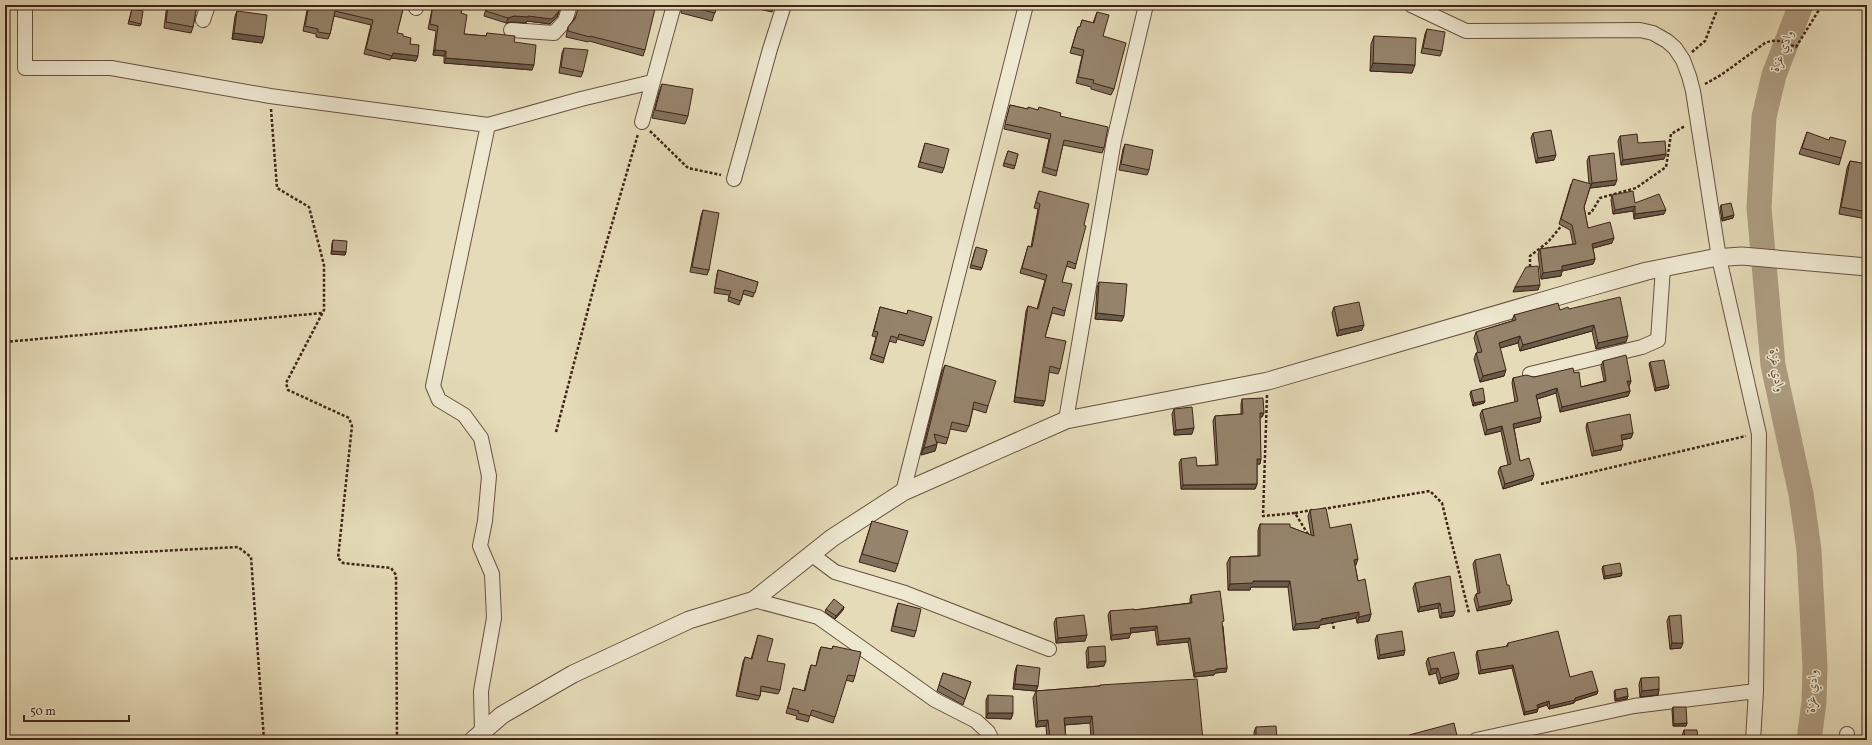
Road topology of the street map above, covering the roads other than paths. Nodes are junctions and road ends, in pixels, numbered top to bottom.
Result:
1 (24, 5) edge
2 (208, 5) edge
3 (570, 5) edge
4 (674, 5) edge
5 (784, 5) edge
6 (1026, 5) edge
7 (1146, 5) edge
8 (1410, 5) edge
9 (203, 20) dead end
10 (511, 30) dead end
11 (652, 82) junction
12 (642, 122) road end
13 (488, 125) junction
14 (734, 179) road end
15 (1719, 258) junction
16 (1867, 267) edge
17 (1663, 268) junction
18 (1530, 374) edge
19 (1066, 420) junction
20 (903, 492) junction
21 (811, 554) junction
22 (754, 600) junction
23 (1049, 649) dead end
24 (1756, 691) junction
25 (478, 736) edge
26 (992, 740) edge
27 (1476, 740) edge
28 (1753, 740) edge

1 - 13 street
2 - 9 street
3 - 10 street
4 - 11 street
5 - 14 street
6 - 20 street
7 - 19 street
8 - 15 street
11 - 12 street
11 - 13 street
13 - 25 street
15 - 16 street
15 - 17 street
15 - 24 street
17 - 18 street
17 - 19 street
19 - 20 street
20 - 21 street
21 - 22 street
21 - 23 street
22 - 25 street
22 - 26 street
24 - 27 street
24 - 28 street

